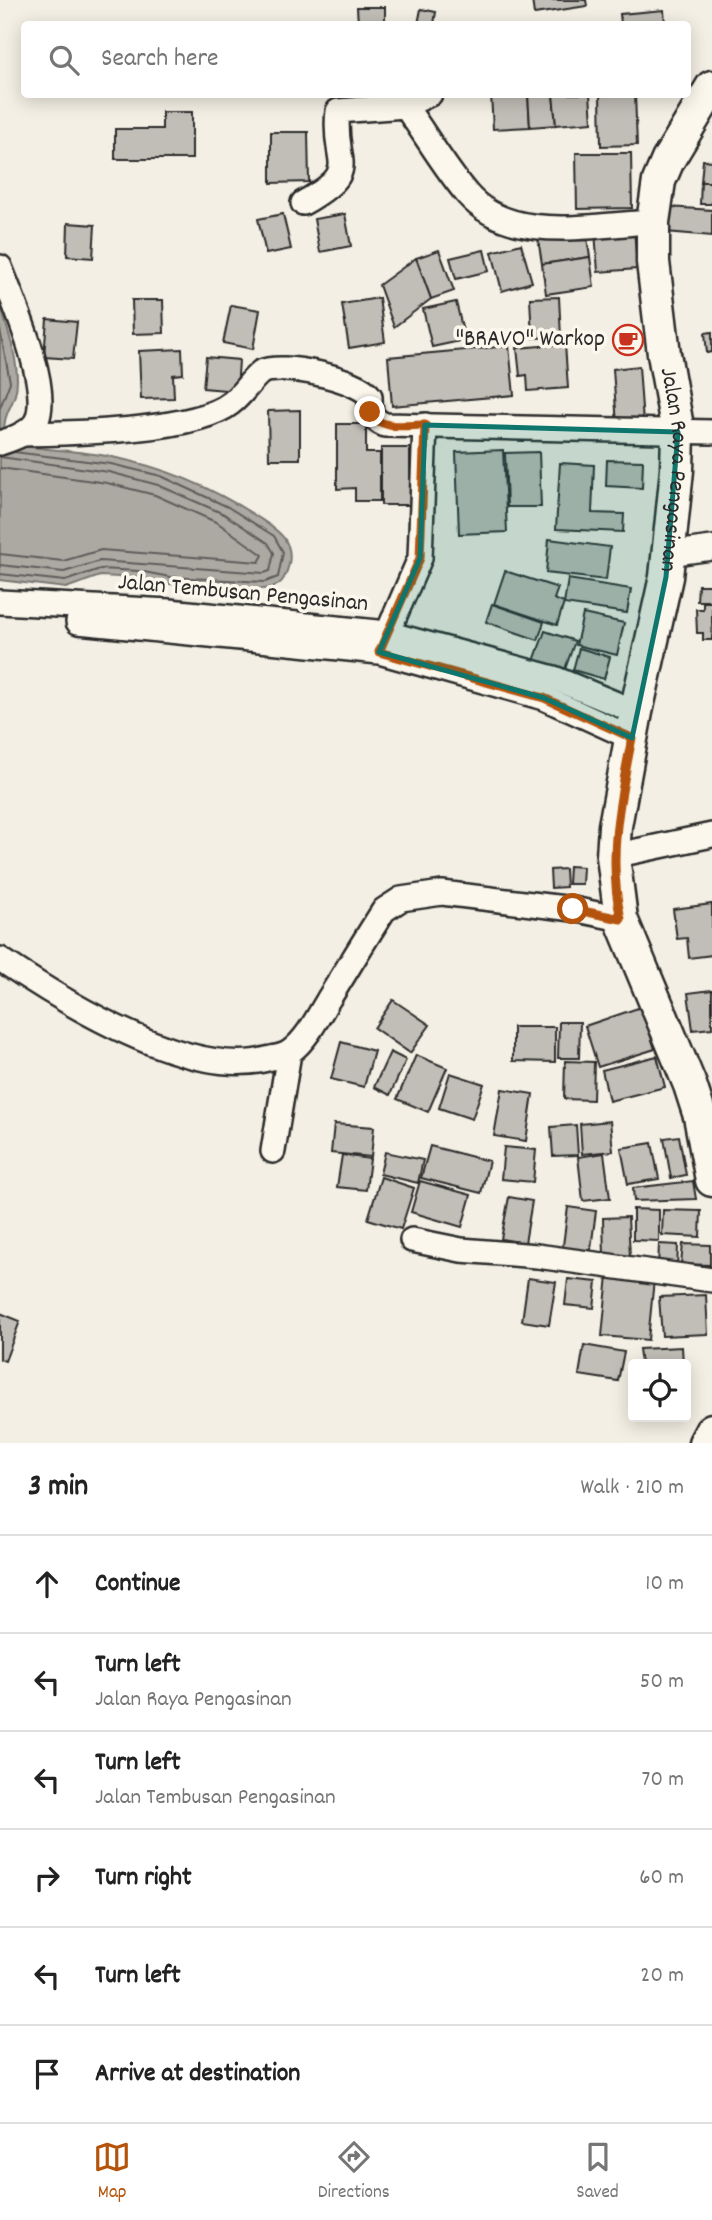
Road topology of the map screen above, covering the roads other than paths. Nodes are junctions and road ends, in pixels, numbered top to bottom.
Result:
1 (704, 97) edge
2 (422, 98) edge
3 (405, 106) junction
4 (303, 203) dead end
5 (653, 222) junction
6 (0, 267) edge
7 (425, 425) junction
8 (678, 432) junction
9 (712, 432) edge
10 (10, 439) edge
11 (712, 548) edge
12 (668, 554) junction
13 (0, 602) edge
14 (0, 616) edge
15 (383, 643) junction
16 (634, 725) junction
17 (712, 835) edge
18 (613, 856) junction
19 (621, 919) junction
20 (0, 959) edge
21 (289, 1053) junction
22 (273, 1151) dead end
23 (712, 1180) edge
24 (412, 1240) dead end
25 (712, 1280) edge
26 (712, 1430) edge
27 (705, 1443) edge

1 - 5 main road, Jalan Raya Pengasinan
2 - 3 street
3 - 4 street
3 - 5 street
5 - 8 main road, Jalan Raya Pengasinan
6 - 10 street
7 - 8 street
7 - 10 street
7 - 15 street
8 - 9 street
8 - 12 main road, Jalan Raya Pengasinan
11 - 12 street
12 - 16 main road, Jalan Raya Pengasinan
13 - 15 street, Jalan Tembusan Pengasinan
14 - 15 street, Jalan Tembusan Pengasinan
15 - 16 street, Jalan Tembusan Pengasinan
16 - 18 main road, Jalan Raya Pengasinan
17 - 18 street
18 - 19 main road, Jalan Raya Pengasinan
19 - 21 street
19 - 23 main road, Jalan Raya Pengasinan
20 - 21 street
21 - 22 street
24 - 25 street
26 - 27 main road

